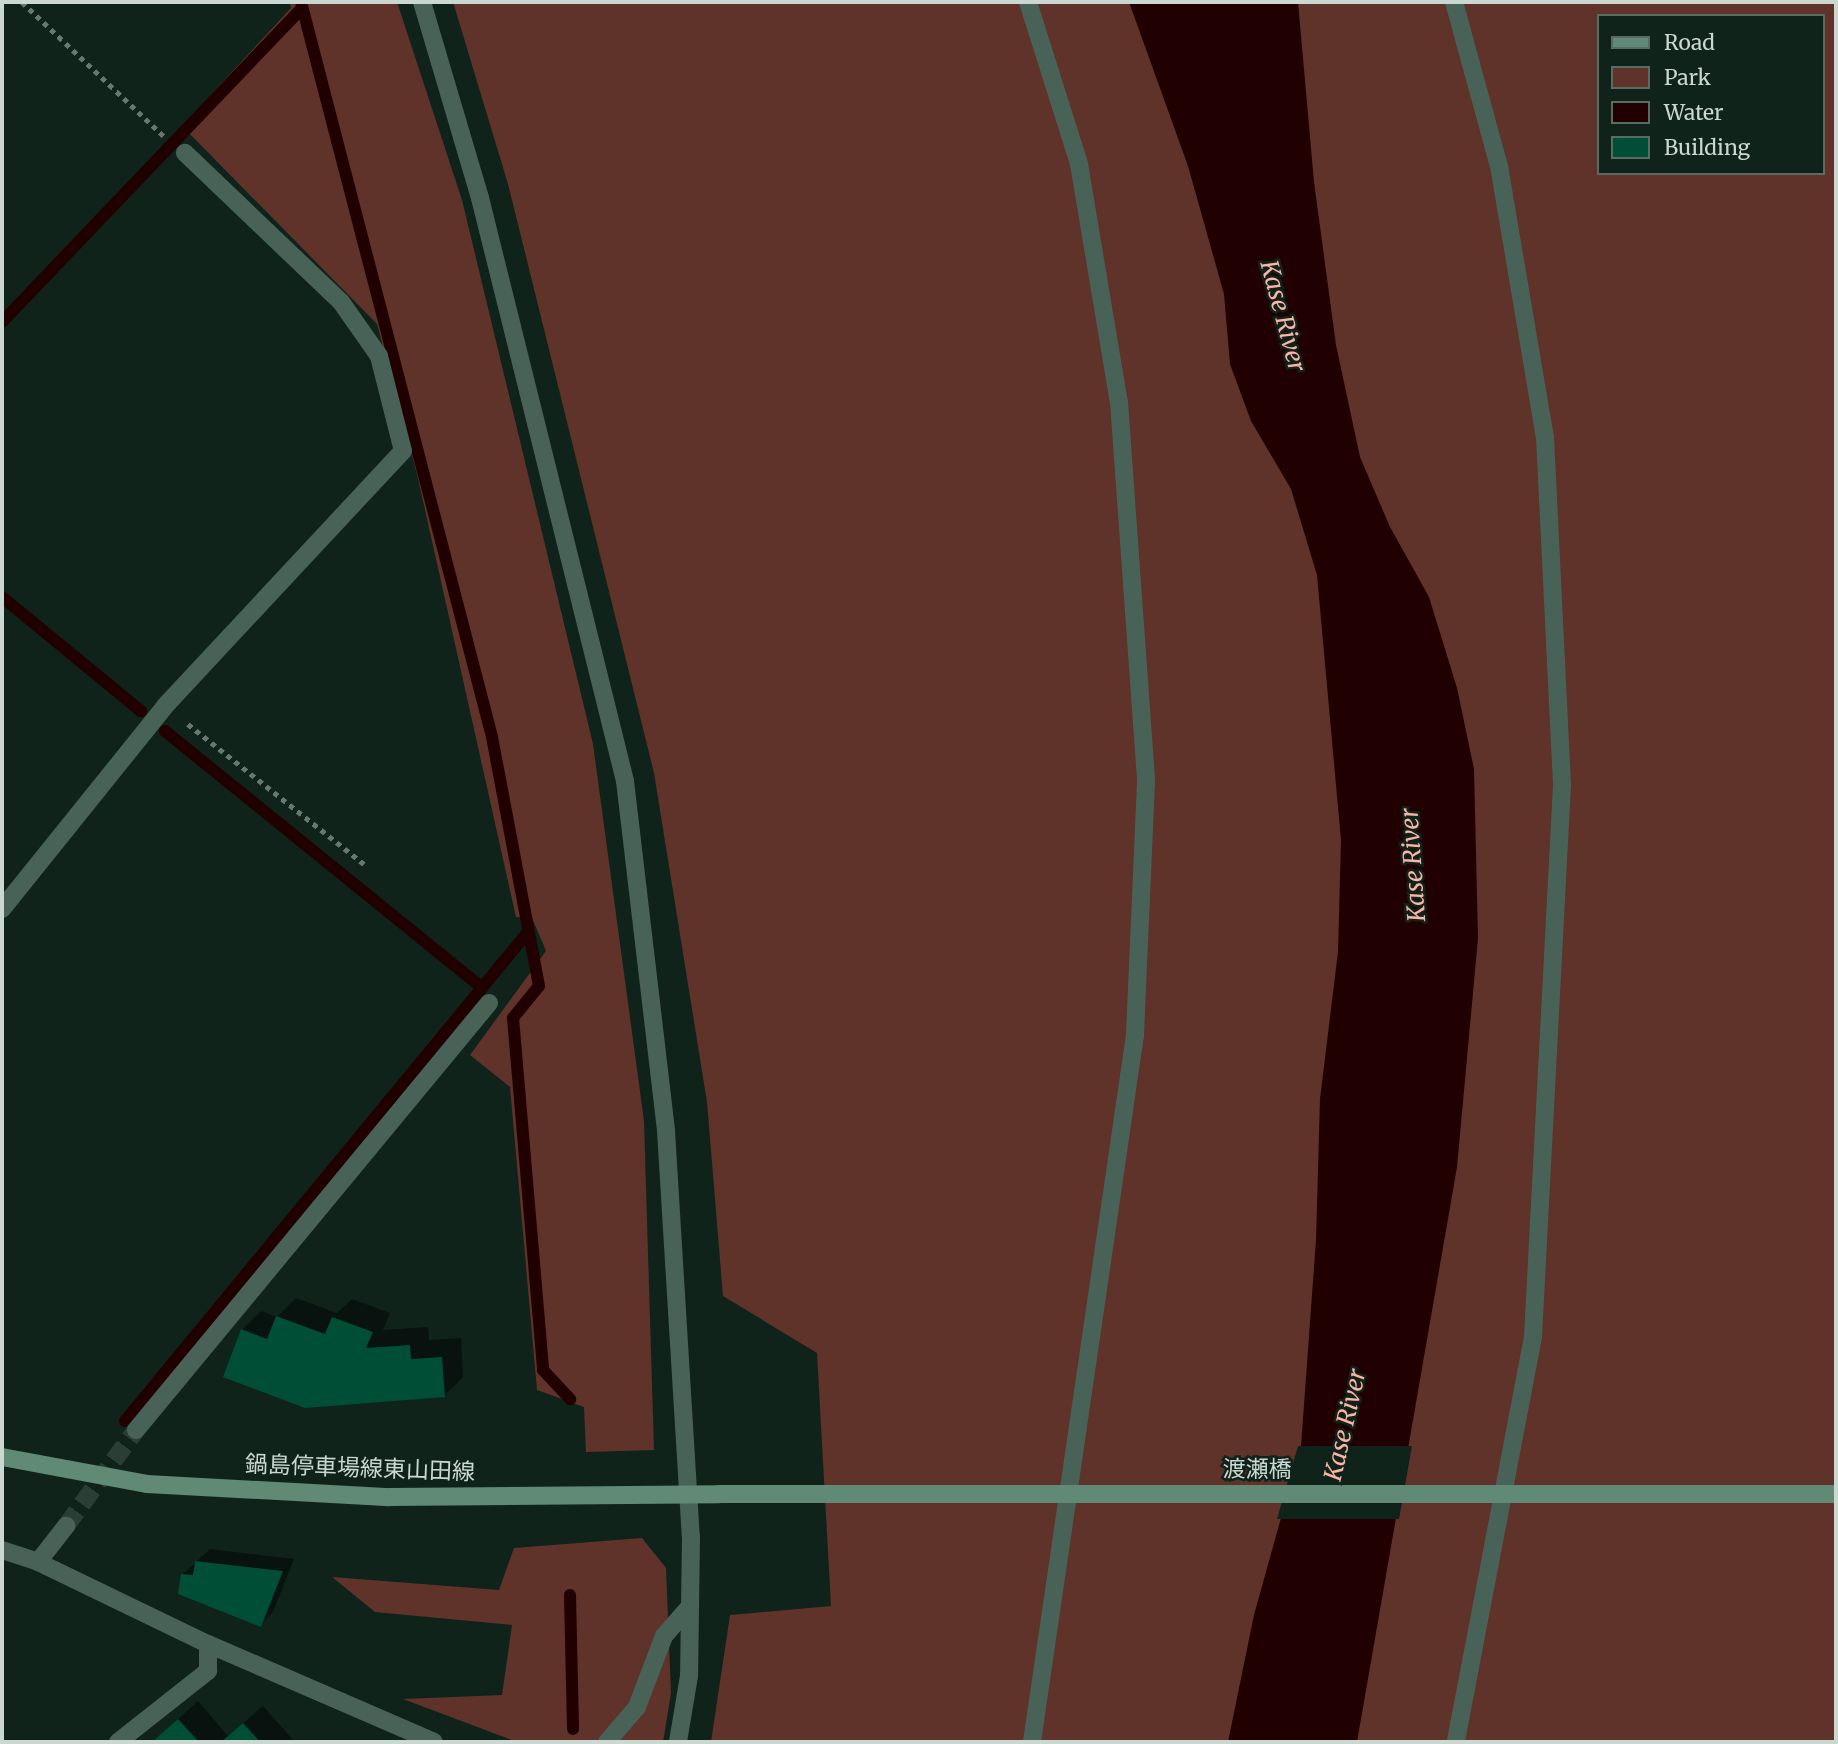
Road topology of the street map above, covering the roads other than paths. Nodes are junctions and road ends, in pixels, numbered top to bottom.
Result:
1 (422, 2) edge
2 (1028, 2) edge
3 (1454, 2) edge
4 (185, 153) dead end
5 (2, 909) edge
6 (489, 1003) dead end
7 (136, 1430) tunnel mouth
8 (2, 1457) edge
9 (719, 1494) joint
10 (1836, 1494) edge
11 (686, 1496) junction
12 (66, 1526) tunnel mouth
13 (2, 1550) edge
14 (38, 1562) junction
15 (690, 1606) junction
16 (208, 1644) junction
17 (118, 1742) edge
18 (434, 1742) edge
19 (607, 1742) edge
20 (678, 1742) edge
21 (1032, 1742) edge
22 (1456, 1742) edge

1 - 11 street
2 - 21 street
3 - 22 street
4 - 5 street
6 - 7 street
8 - 11 main road, 鍋島停車場線東山田線
9 - 10 main road, 渡瀬橋, bridge
9 - 11 main road, 鍋島停車場線東山田線
11 - 15 street
12 - 14 street
13 - 14 street
14 - 16 street
15 - 19 street
15 - 20 street
16 - 17 street
16 - 18 street

